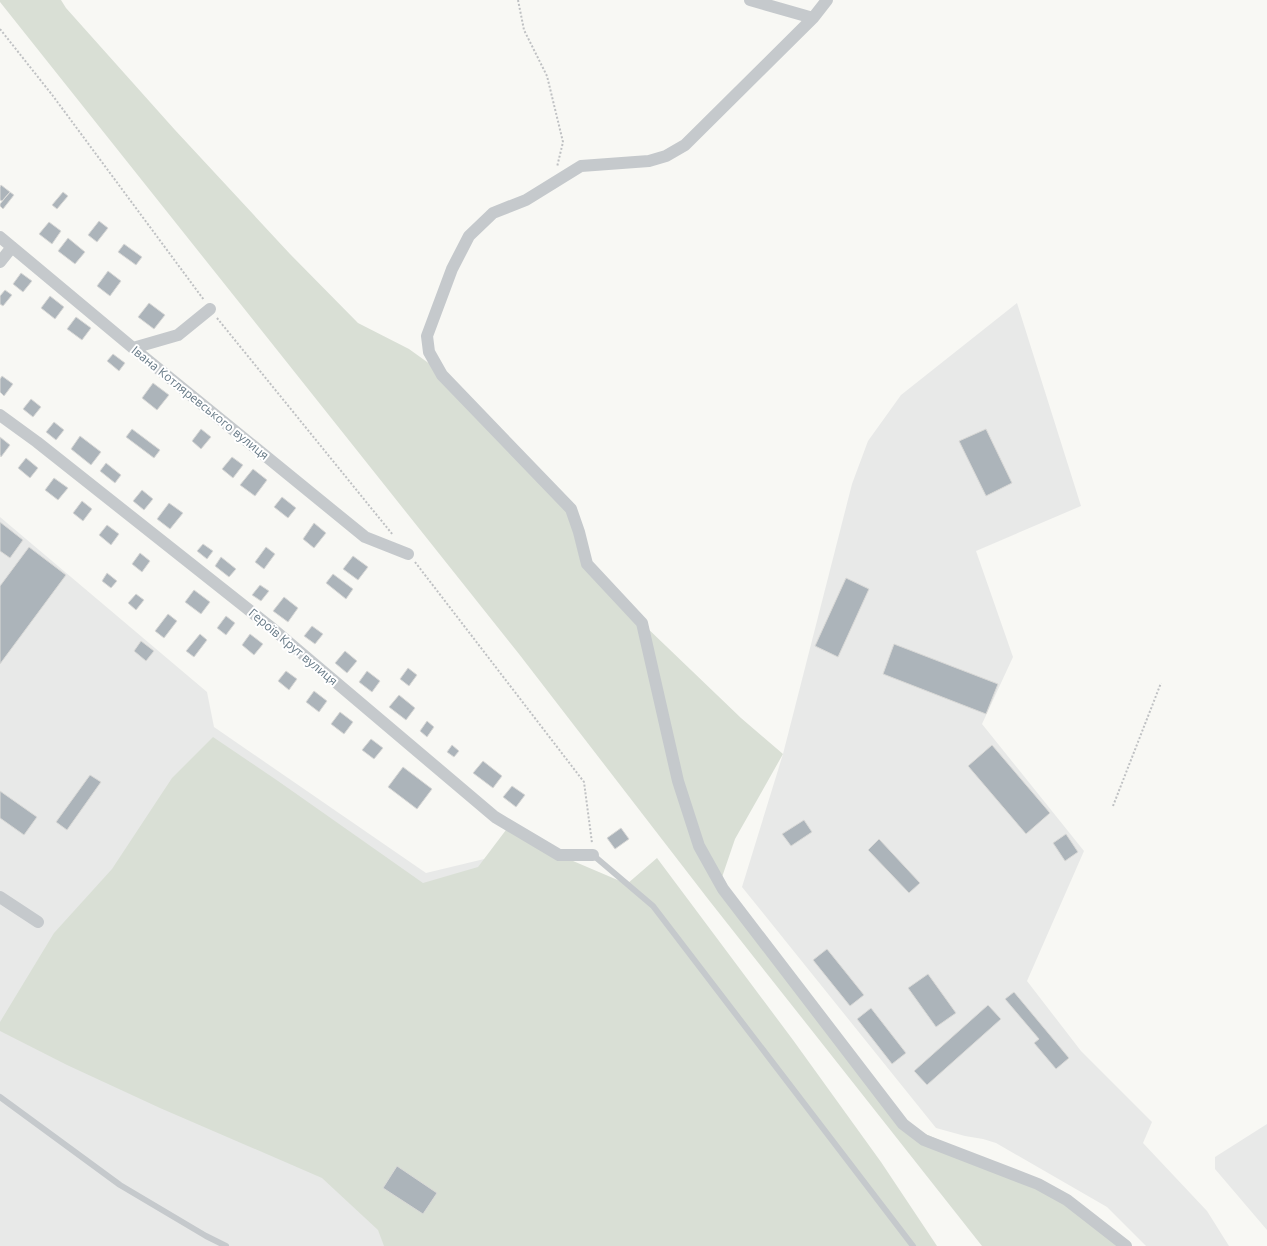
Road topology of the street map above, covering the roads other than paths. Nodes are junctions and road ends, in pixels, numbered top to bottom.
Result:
1 (750, 0) edge
2 (827, 0) edge
3 (813, 18) junction
4 (0, 237) edge
5 (12, 247) junction
6 (0, 262) edge
7 (210, 309) road end
8 (133, 348) junction
9 (0, 415) edge
10 (408, 554) road end
11 (593, 854) joint
12 (0, 897) edge
13 (38, 922) dead end
14 (0, 1097) edge
15 (226, 1246) edge
16 (914, 1246) edge
17 (1126, 1246) edge

1 - 3 street
2 - 3 street
3 - 17 street
4 - 5 street, Івана Котляревського вулиця
5 - 6 street
5 - 8 street, Івана Котляревського вулиця
7 - 8 street
8 - 10 street, Івана Котляревського вулиця
9 - 11 street, Героїв Крут вулиця
11 - 16 lane
12 - 13 street
14 - 15 lane

